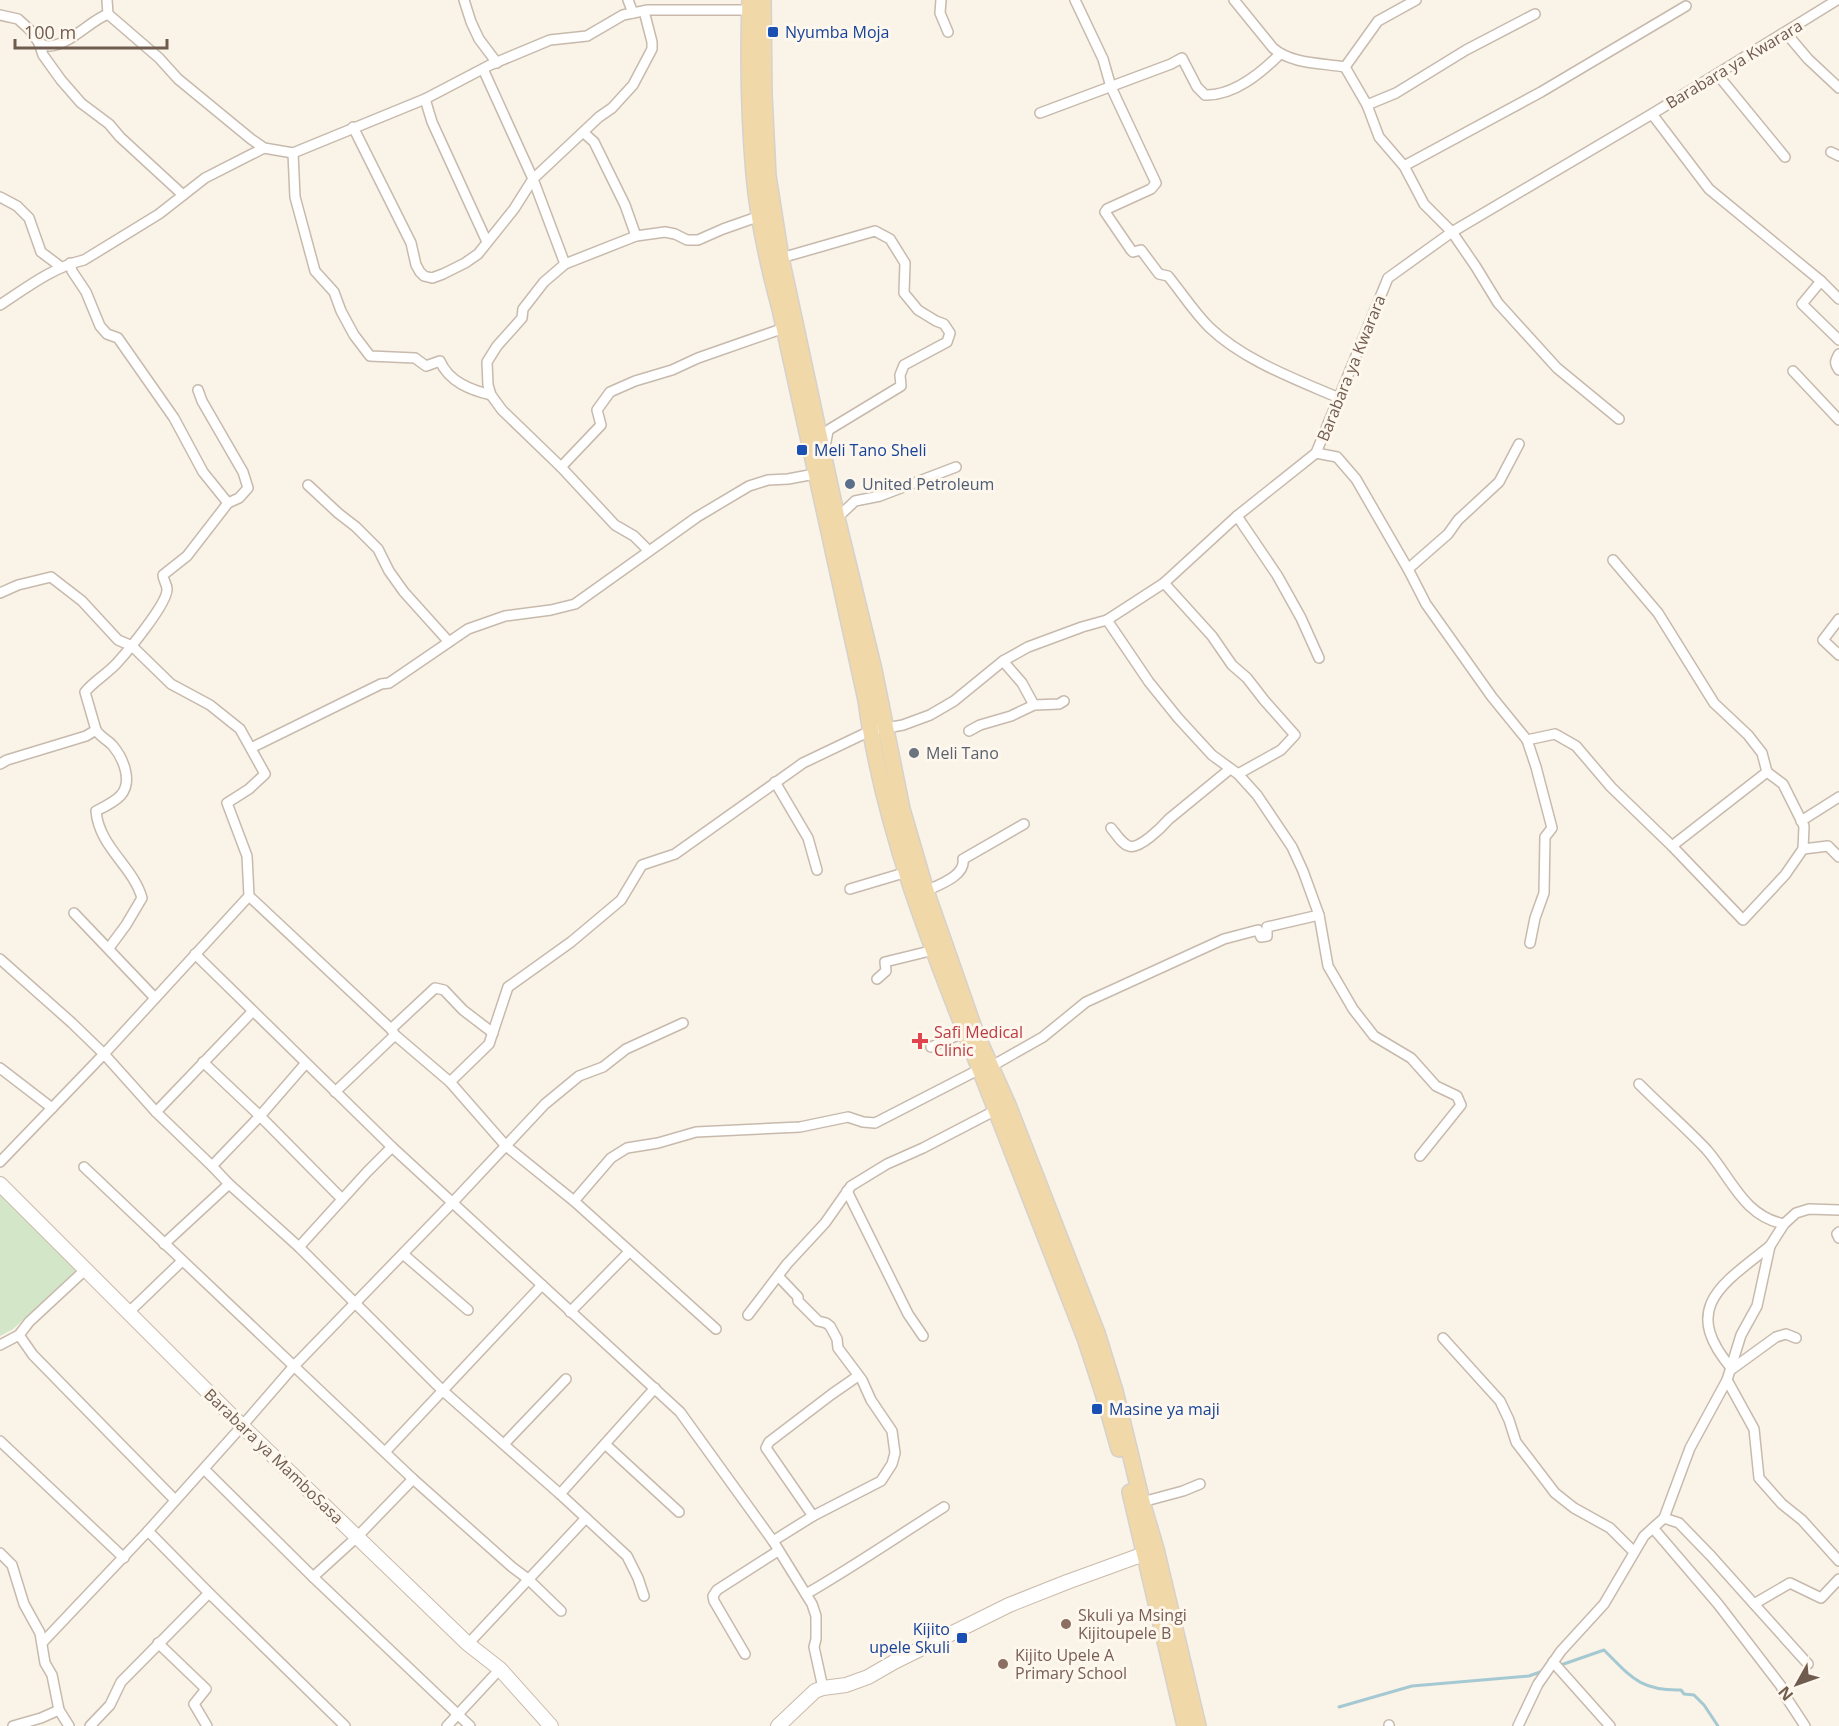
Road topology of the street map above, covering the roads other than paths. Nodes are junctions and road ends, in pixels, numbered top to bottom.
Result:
1 (107, 0) edge
2 (464, 0) edge
3 (628, 0) edge
4 (763, 0) edge
5 (941, 0) edge
6 (1075, 0) edge
7 (1234, 0) edge
8 (1416, 0) edge
9 (1837, 0) edge
10 (750, 5) edge
11 (1686, 6) dead end
12 (644, 11) junction
13 (633, 13) junction
14 (1535, 14) dead end
15 (108, 15) junction
16 (1, 18) edge
17 (948, 32) dead end
18 (1786, 33) junction
19 (39, 43) junction
20 (1280, 54) junction
21 (496, 63) junction
22 (1345, 67) junction
23 (483, 69) junction
24 (1717, 74) junction
25 (1111, 87) junction
26 (1839, 88) edge
27 (425, 99) junction
28 (1367, 105) junction
29 (1040, 113) dead end
30 (1652, 114) junction
31 (353, 127) junction
32 (584, 132) junction
33 (264, 148) junction
34 (293, 153) junction
35 (1785, 157) dead end
36 (1404, 166) junction
37 (533, 179) junction
38 (183, 195) junction
39 (0, 197) edge
40 (760, 216) junction
41 (1452, 232) junction
42 (636, 236) junction
43 (487, 242) junction
44 (781, 258) junction
45 (564, 264) junction
46 (66, 265) junction
47 (1821, 281) junction
48 (1839, 298) edge
49 (0, 305) edge
50 (784, 328) junction
51 (1839, 340) edge
52 (1839, 354) edge
53 (1839, 370) edge
54 (1793, 371) dead end
55 (198, 390) dead end
56 (491, 395) junction
57 (1339, 398) junction
58 (1619, 419) dead end
59 (1839, 420) edge
60 (1519, 444) dead end
61 (824, 453) junction
62 (1316, 453) junction
63 (956, 466) dead end
64 (561, 467) junction
65 (822, 473) junction
66 (308, 485) dead end
67 (228, 503) junction
68 (1237, 516) junction
69 (837, 518) junction
70 (649, 551) junction
71 (1613, 560) dead end
72 (1408, 569) junction
73 (1164, 583) junction
74 (0, 593) edge
75 (1107, 620) junction
76 (1839, 620) edge
77 (449, 642) junction
78 (132, 646) junction
79 (1839, 655) edge
80 (1320, 658) dead end
81 (1003, 661) junction
82 (1064, 701) dead end
83 (1034, 705) junction
84 (886, 729) junction
85 (96, 730) junction
86 (870, 730) junction
87 (969, 731) dead end
88 (1527, 740) junction
89 (251, 748) junction
90 (2, 760) edge
91 (1234, 771) junction
92 (1767, 772) junction
93 (775, 782) junction
94 (1839, 797) edge
95 (1801, 821) junction
96 (1024, 824) dead end
97 (1111, 828) dead end
98 (904, 838) junction
99 (1672, 846) junction
100 (1803, 849) junction
101 (1839, 857) edge
102 (817, 870) dead end
103 (907, 872) junction
104 (850, 889) dead end
105 (926, 891) junction
106 (249, 896) junction
107 (74, 913) dead end
108 (1319, 915) junction
109 (1530, 943) dead end
110 (109, 948) junction
111 (934, 950) junction
112 (195, 954) junction
113 (0, 959) edge
114 (876, 979) dead end
115 (155, 999) junction
116 (253, 1011) junction
117 (682, 1023) dead end
118 (393, 1032) junction
119 (965, 1032) junction
120 (493, 1033) junction
121 (931, 1047) dead end
122 (104, 1054) junction
123 (202, 1062) junction
124 (306, 1063) junction
125 (0, 1068) edge
126 (986, 1068) junction
127 (450, 1082) junction
128 (1639, 1084) dead end
129 (335, 1092) junction
130 (52, 1108) junction
131 (996, 1110) junction
132 (156, 1112) junction
133 (260, 1116) junction
134 (506, 1146) junction
135 (392, 1147) junction
136 (1420, 1156) dead end
137 (0, 1162) edge
138 (212, 1166) junction
139 (84, 1167) dead end
140 (0, 1184) edge
141 (229, 1184) junction
142 (847, 1191) junction
143 (342, 1199) junction
144 (574, 1201) junction
145 (453, 1202) junction
146 (1839, 1210) edge
147 (1784, 1224) junction
148 (1839, 1232) edge
149 (1839, 1238) edge
150 (164, 1244) junction
151 (1770, 1246) junction
152 (299, 1247) junction
153 (629, 1252) junction
154 (403, 1254) junction
155 (182, 1261) junction
156 (86, 1270) junction
157 (778, 1276) junction
158 (542, 1285) junction
159 (356, 1303) junction
160 (468, 1310) dead end
161 (570, 1312) junction
162 (128, 1313) junction
163 (748, 1315) dead end
164 (717, 1329) dead end
165 (19, 1335) junction
166 (923, 1336) dead end
167 (1443, 1338) dead end
168 (1796, 1338) dead end
169 (0, 1345) edge
170 (294, 1366) junction
171 (1732, 1369) junction
172 (858, 1376) junction
173 (566, 1379) dead end
174 (1727, 1380) junction
175 (655, 1388) junction
176 (442, 1390) junction
177 (242, 1426) junction
178 (0, 1441) edge
179 (504, 1444) junction
180 (605, 1444) junction
181 (386, 1452) junction
182 (204, 1469) junction
183 (413, 1479) junction
184 (1200, 1484) dead end
185 (560, 1494) junction
186 (175, 1500) junction
187 (1142, 1502) junction
188 (944, 1507) dead end
189 (679, 1512) dead end
190 (813, 1516) junction
191 (586, 1518) junction
192 (1664, 1518) junction
193 (1653, 1528) junction
194 (148, 1531) junction
195 (357, 1537) junction
196 (772, 1540) junction
197 (778, 1551) junction
198 (1151, 1552) junction
199 (1634, 1552) junction
200 (0, 1553) edge
201 (123, 1558) junction
202 (1839, 1561) edge
203 (313, 1577) junction
204 (528, 1579) junction
205 (1839, 1579) edge
206 (209, 1593) junction
207 (806, 1594) junction
208 (644, 1596) dead end
209 (1754, 1604) junction
210 (561, 1611) dead end
211 (42, 1642) junction
212 (158, 1643) junction
213 (468, 1644) junction
214 (745, 1654) dead end
215 (1553, 1662) junction
216 (1808, 1664) dead end
217 (500, 1669) junction
218 (823, 1688) junction
219 (59, 1710) junction
220 (458, 1715) junction
221 (339, 1724) edge
222 (13, 1726) edge
223 (69, 1726) edge
224 (90, 1726) edge
225 (207, 1726) edge
226 (447, 1726) edge
227 (470, 1726) edge
228 (551, 1726) edge
229 (778, 1726) edge
230 (1185, 1726) edge
231 (1198, 1726) edge
232 (1518, 1726) edge
233 (1610, 1726) edge
234 (1805, 1726) edge

1 - 15 street
2 - 21 street
3 - 13 street
4 - 44 main road
5 - 17 street
6 - 25 street
7 - 20 street
8 - 22 street
9 - 18 street, Barabara ya Kwarara
10 - 12 street
10 - 40 main road
11 - 36 street
12 - 13 street
12 - 32 street
13 - 21 street
14 - 28 street
15 - 19 street
15 - 33 street
16 - 19 street
18 - 24 street, Barabara ya Kwarara
18 - 26 street
19 - 38 street
20 - 22 street
20 - 25 street
21 - 23 street
22 - 28 street
23 - 27 street
23 - 37 street
24 - 30 street, Barabara ya Kwarara
24 - 35 street
25 - 29 street
25 - 57 street
27 - 31 street
27 - 43 street
28 - 36 street
30 - 41 street, Barabara ya Kwarara
30 - 47 street
31 - 34 street
31 - 43 street
32 - 37 street
32 - 42 street
33 - 34 street
33 - 38 street
34 - 56 street
36 - 41 street
37 - 43 street
37 - 45 street
38 - 46 street
39 - 46 street
40 - 42 street
40 - 50 main road
41 - 57 street, Barabara ya Kwarara
41 - 58 street
42 - 45 street
44 - 61 main road
44 - 61 street
45 - 56 street
46 - 49 street
46 - 67 street
47 - 48 street
47 - 51 street
50 - 64 street
50 - 65 main road
52 - 53 street
54 - 59 street
55 - 67 street
56 - 64 street
57 - 62 street, Barabara ya Kwarara
60 - 72 street
61 - 65 main road
62 - 68 street, Barabara ya Kwarara
62 - 72 street
63 - 69 street
64 - 70 street
65 - 69 main road
65 - 70 street
65 - 86 main road
66 - 77 street
67 - 78 street
68 - 73 street, Barabara ya Kwarara
68 - 80 street
69 - 84 main road
70 - 77 street
71 - 92 street
72 - 88 street
73 - 75 street, Barabara ya Kwarara
73 - 91 street
74 - 78 street
75 - 81 street, Barabara ya Kwarara
75 - 91 street
76 - 79 street
77 - 89 street
78 - 85 street
78 - 89 street
81 - 83 street
81 - 84 street, Barabara ya Kwarara
82 - 83 street
83 - 87 street
84 - 86 street, Barabara ya Kwarara
84 - 98 main road
85 - 90 street
85 - 110 street
86 - 93 street
86 - 98 main road
88 - 99 street
88 - 109 street
89 - 106 street
91 - 97 street
91 - 108 street
92 - 95 street
92 - 99 street
93 - 102 street
93 - 120 street
94 - 95 street
95 - 100 street
96 - 105 street
98 - 103 main road
98 - 105 main road
99 - 100 street
100 - 101 street
103 - 104 street
103 - 111 main road
105 - 126 main road
106 - 112 street
106 - 118 street
107 - 110 street
108 - 126 street
108 - 136 street
110 - 115 street
111 - 114 street
111 - 119 main road
112 - 115 street
112 - 116 street
113 - 122 street
115 - 122 street
116 - 123 street
116 - 124 street
117 - 134 street
118 - 120 street
118 - 127 street
118 - 129 street
119 - 121 street
119 - 126 main road
120 - 127 street
122 - 130 street
122 - 132 street
123 - 132 street
123 - 133 street
124 - 129 street
124 - 133 street
125 - 130 street
126 - 131 main road
126 - 144 street
126 - 187 main road
127 - 134 street
128 - 147 street
129 - 135 street
130 - 137 street
131 - 142 street
131 - 198 main road
132 - 138 street
133 - 138 street
133 - 143 street
134 - 144 street
134 - 145 street
135 - 143 street
135 - 145 street
138 - 141 street
139 - 150 street
140 - 156 street, Barabara ya MamboSasa
141 - 150 street
141 - 152 street
142 - 157 street
142 - 166 street
143 - 152 street
144 - 153 street
145 - 154 street
145 - 158 street
146 - 147 street
147 - 151 street
148 - 149 street
150 - 155 street
151 - 171 street
151 - 171 street
152 - 159 street
153 - 161 street
153 - 164 street
154 - 159 street
154 - 160 street
155 - 162 street
155 - 170 street
156 - 162 street, Barabara ya MamboSasa
156 - 165 street
157 - 163 street
157 - 172 street
158 - 161 street
158 - 176 street
159 - 170 street
159 - 176 street
161 - 175 street
162 - 177 street, Barabara ya MamboSasa
165 - 169 street
165 - 186 street
167 - 199 street
168 - 171 street
170 - 177 street
170 - 181 street
171 - 174 street
172 - 190 street
172 - 190 street
173 - 179 street
174 - 192 street
174 - 202 street
175 - 180 street
175 - 196 street
176 - 179 street
176 - 181 street
177 - 182 street
177 - 195 street, Barabara ya MamboSasa
178 - 201 street
179 - 185 street
180 - 185 street
180 - 189 street
181 - 183 street
182 - 186 street
182 - 203 street
183 - 195 street
183 - 204 street
184 - 187 street
185 - 191 street
186 - 194 street
187 - 198 main road
188 - 207 street
190 - 196 street
191 - 204 street
191 - 208 street
192 - 193 street
192 - 209 street
193 - 199 street
193 - 234 street
194 - 201 street
194 - 206 street
195 - 203 street
195 - 213 street, Barabara ya MamboSasa
196 - 197 street
197 - 207 street
197 - 214 street
198 - 218 street
198 - 230 main road
198 - 231 main road
199 - 215 street
200 - 211 street
201 - 211 street
203 - 220 street
204 - 210 street
204 - 213 street
205 - 209 street
206 - 212 street
206 - 221 street
207 - 218 street
209 - 216 street
211 - 219 street
212 - 224 street
212 - 225 street
213 - 217 street, Barabara ya MamboSasa
215 - 232 street
215 - 233 street
217 - 220 street
217 - 228 street, Barabara ya MamboSasa
218 - 229 street
219 - 222 street
219 - 223 street
220 - 226 street
220 - 227 street

